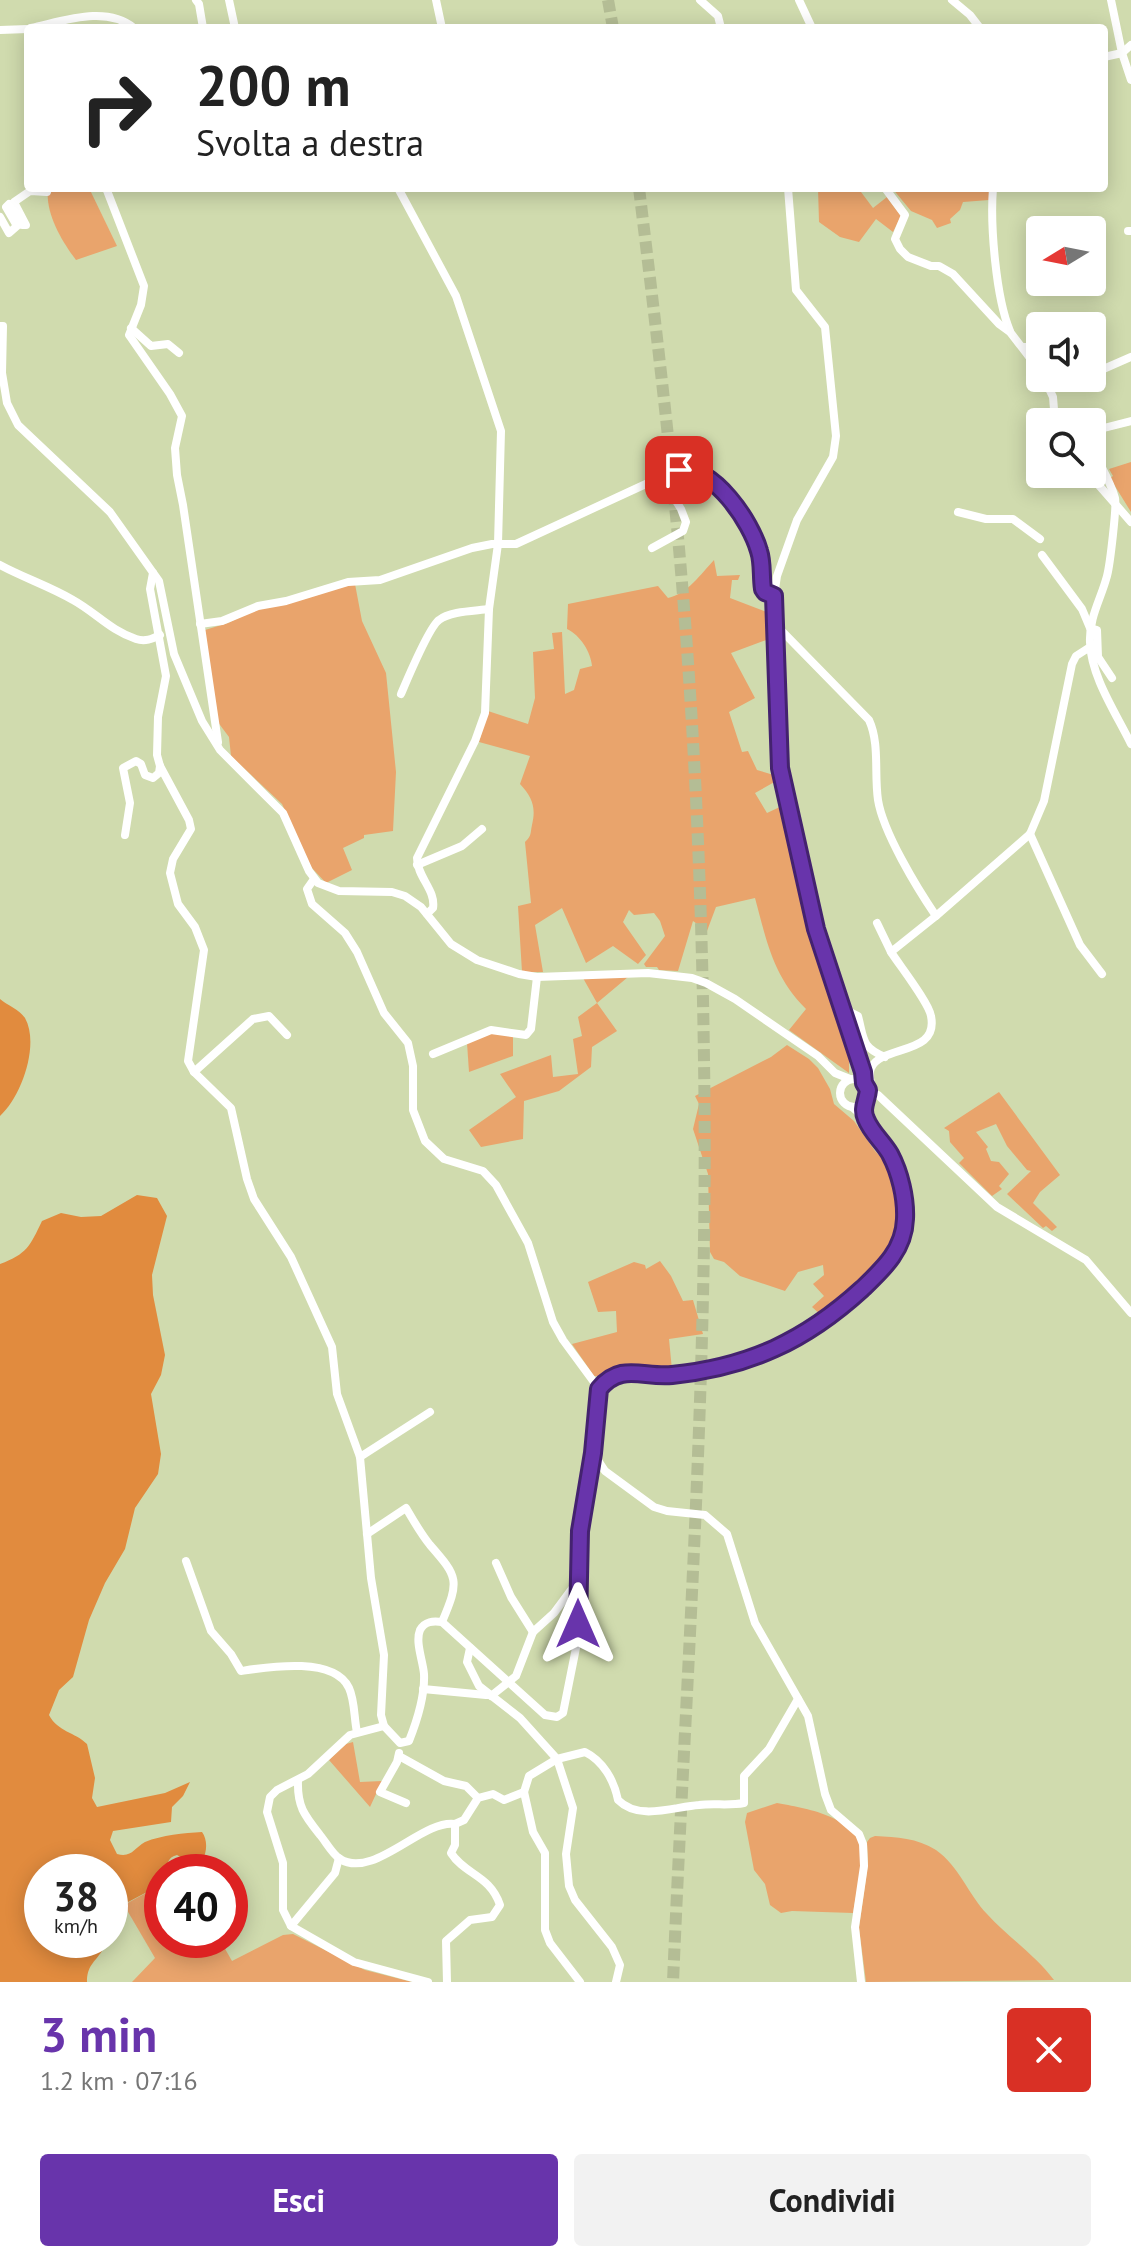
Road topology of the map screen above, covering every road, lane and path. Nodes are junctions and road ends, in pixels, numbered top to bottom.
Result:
1 (196, 0) edge
2 (229, 0) edge
3 (436, 0) edge
4 (700, 0) edge
5 (799, 0) edge
6 (952, 0) edge
7 (1111, 0) edge
8 (48, 24) edge
9 (129, 24) edge
10 (202, 24) edge
11 (234, 24) edge
12 (441, 24) edge
13 (720, 24) edge
14 (810, 24) edge
15 (977, 24) edge
16 (24, 28) edge
17 (0, 30) edge
18 (1131, 45) edge
19 (1123, 56) junction
20 (1108, 57) edge
21 (1131, 80) edge
22 (29, 192) edge
23 (107, 192) edge
24 (400, 192) edge
25 (788, 192) edge
26 (888, 192) edge
27 (993, 192) edge
28 (0, 217) edge
29 (0, 316) edge
30 (2, 326) edge
31 (131, 328) junction
32 (1010, 332) junction
33 (1024, 347) joint
34 (1026, 350) edge
35 (179, 353) dead end
36 (1131, 357) edge
37 (1106, 368) edge
38 (1131, 421) edge
39 (1106, 427) edge
40 (661, 477) junction
41 (1106, 477) edge
42 (1101, 488) edge
43 (1117, 506) junction
44 (958, 512) dead end
45 (1131, 522) edge
46 (1040, 539) dead end
47 (498, 544) junction
48 (652, 548) dead end
49 (1042, 555) dead end
50 (0, 565) edge
51 (153, 573) junction
52 (774, 596) junction
53 (489, 609) junction
54 (200, 624) junction
55 (776, 625) junction
56 (1090, 628) junction
57 (160, 635) junction
58 (1090, 647) junction
59 (1112, 678) dead end
60 (401, 694) dead end
61 (1131, 744) edge
62 (220, 750) junction
63 (160, 766) junction
64 (482, 829) dead end
65 (1030, 834) junction
66 (125, 835) dead end
67 (417, 865) junction
68 (314, 879) junction
69 (427, 914) junction
70 (936, 916) junction
71 (877, 923) dead end
72 (891, 952) junction
73 (1102, 974) dead end
74 (537, 977) junction
75 (840, 1007) junction
76 (287, 1035) dead end
77 (433, 1054) dead end
78 (885, 1057) junction
79 (858, 1059) junction
80 (828, 1067) junction
81 (194, 1072) junction
82 (852, 1079) junction
83 (868, 1088) junction
84 (840, 1092) junction
85 (864, 1102) junction
86 (886, 1105) junction
87 (852, 1107) junction
88 (866, 1119) junction
89 (1131, 1313) edge
90 (599, 1389) junction
91 (430, 1412) dead end
92 (593, 1453) junction
93 (360, 1457) junction
94 (367, 1534) junction
95 (186, 1561) dead end
96 (496, 1563) dead end
97 (577, 1581) junction
98 (442, 1622) junction
99 (533, 1632) junction
100 (470, 1648) junction
101 (508, 1683) junction
102 (423, 1689) junction
103 (491, 1696) junction
104 (798, 1699) junction
105 (384, 1726) junction
106 (357, 1732) junction
107 (400, 1743) junction
108 (399, 1756) junction
109 (557, 1759) junction
110 (298, 1780) junction
111 (524, 1792) junction
112 (478, 1798) junction
113 (406, 1803) dead end
114 (455, 1824) junction
115 (339, 1858) junction
116 (291, 1926) junction
117 (428, 1982) edge
118 (447, 1982) edge
119 (580, 1982) edge
120 (616, 1982) edge
121 (861, 1982) edge

1 - 10 street
2 - 11 street
3 - 12 street
4 - 13 street
5 - 14 street
6 - 15 street
7 - 19 street
8 - 9 street
16 - 17 street
18 - 19 street
19 - 20 street
19 - 21 street
22 - 28 street
23 - 31 street
24 - 47 street
25 - 52 street
26 - 32 street
27 - 32 street
29 - 30 street
30 - 51 street
31 - 35 street
31 - 54 street
32 - 33 street
33 - 34 street
36 - 37 street
38 - 39 street
40 - 47 street
40 - 48 street
40 - 52 street
41 - 43 street
42 - 43 street
43 - 45 street
43 - 56 street
44 - 46 street
47 - 53 street
47 - 54 street
49 - 56 street
50 - 57 street
51 - 57 street
51 - 62 street
52 - 55 street
53 - 60 street
53 - 67 street
54 - 62 street
55 - 70 street
55 - 75 street
56 - 58 street
56 - 59 street
57 - 63 street
58 - 61 street
58 - 65 street
62 - 68 street
63 - 66 street
63 - 81 street
64 - 67 street
65 - 70 street
65 - 73 street
67 - 69 street
68 - 69 street
68 - 90 street
69 - 74 street
70 - 72 street
71 - 72 street
72 - 78 street
74 - 77 street
74 - 80 street
75 - 78 street
75 - 79 street
76 - 81 street
78 - 83 street
79 - 82 street
79 - 83 street
80 - 82 street
80 - 84 street
81 - 93 street
82 - 83 street
82 - 84 street
83 - 85 street
83 - 86 street
84 - 87 street
85 - 86 street
85 - 87 street
85 - 88 street
86 - 89 street
87 - 88 street
88 - 90 street
90 - 92 street
91 - 93 street
92 - 97 street
92 - 104 street
93 - 94 street
94 - 98 street
94 - 105 street
95 - 106 street
96 - 99 street
97 - 99 street
97 - 101 street
98 - 100 street
98 - 102 street
99 - 101 street
100 - 101 street
100 - 103 street
101 - 103 street
102 - 103 street
102 - 107 street
103 - 109 street
104 - 109 street
104 - 121 street
105 - 106 street
105 - 107 street
106 - 110 street
107 - 108 street
108 - 112 street
108 - 113 street
109 - 111 street
109 - 120 street
110 - 115 street
110 - 116 street
111 - 112 street
111 - 119 street
112 - 114 street
114 - 115 street
114 - 118 street
115 - 116 street
116 - 117 street

